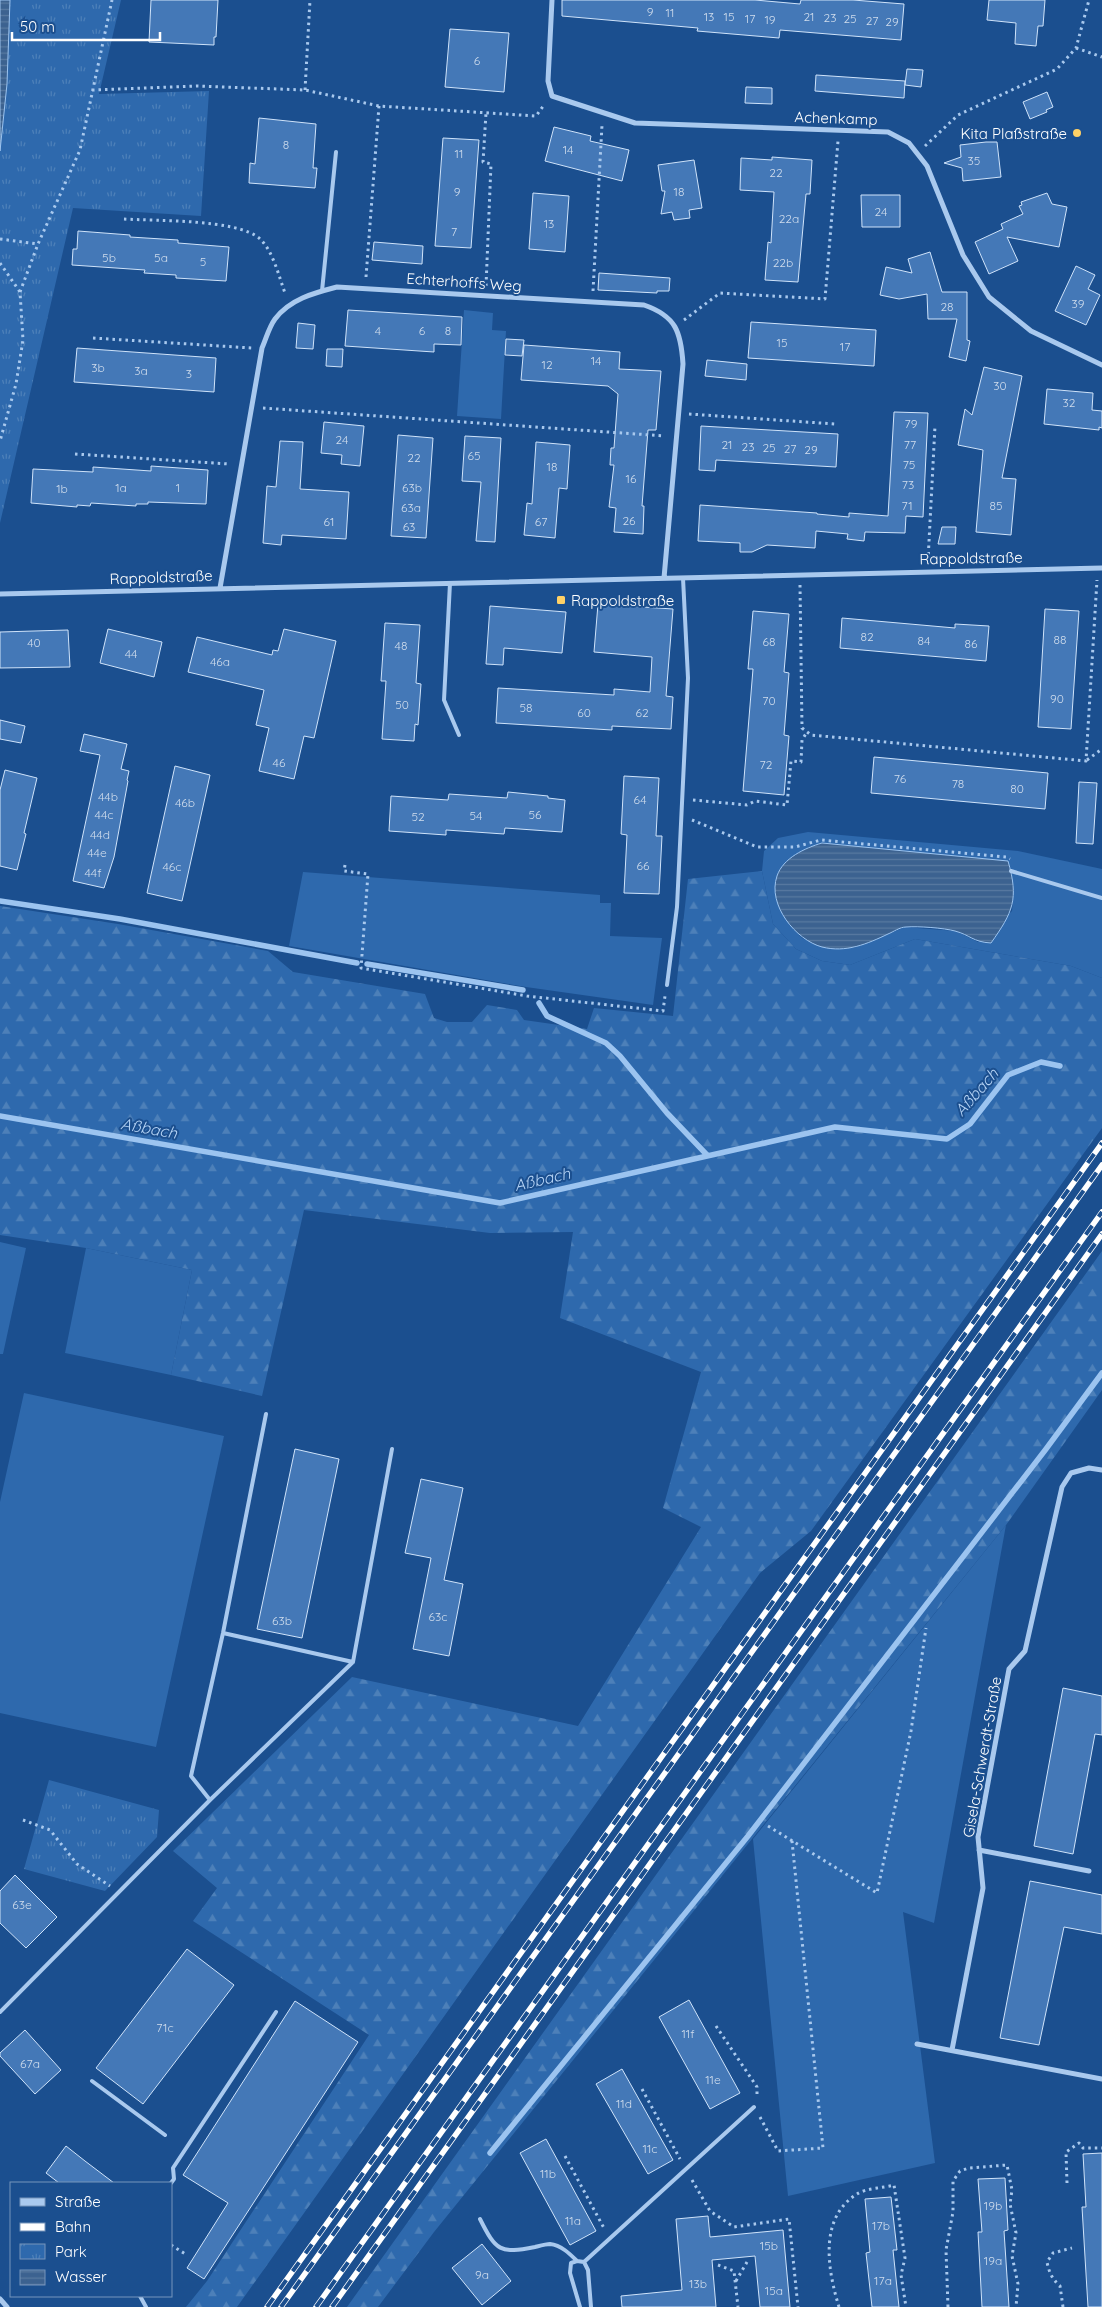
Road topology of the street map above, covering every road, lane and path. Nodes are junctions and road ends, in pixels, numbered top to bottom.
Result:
1 (112, 0) edge
2 (310, 0) edge
3 (552, 0) edge
4 (1089, 0) edge
5 (1076, 48) junction
6 (1102, 57) edge
7 (92, 90) junction
8 (306, 90) junction
9 (552, 96) junction
10 (380, 106) junction
11 (603, 112) junction
12 (486, 113) junction
13 (839, 130) junction
14 (336, 152) dead end
15 (918, 154) junction
16 (124, 218) dead end
17 (0, 239) edge
18 (38, 244) junction
19 (0, 263) edge
20 (365, 288) junction
21 (322, 291) junction
22 (20, 292) junction
23 (486, 296) junction
24 (592, 302) junction
25 (290, 304) junction
26 (675, 326) junction
27 (93, 338) dead end
28 (262, 348) junction
29 (1102, 365) edge
30 (252, 407) junction
31 (678, 414) junction
32 (835, 424) dead end
33 (935, 426) dead end
34 (676, 436) junction
35 (0, 441) edge
36 (75, 454) dead end
37 (242, 465) junction
38 (1100, 568) edge
39 (928, 572) junction
40 (800, 575) junction
41 (664, 578) junction
42 (684, 578) junction
43 (450, 583) junction
44 (220, 588) junction
45 (0, 594) edge
46 (807, 732) junction
47 (459, 735) dead end
48 (1102, 749) edge
49 (1086, 761) junction
50 (682, 799) junction
51 (682, 816) junction
52 (345, 864) dead end
53 (1011, 872) dead end
54 (1024, 875) junction
55 (1102, 898) edge
56 (667, 985) joint
57 (266, 1414) dead end
58 (392, 1449) dead end
59 (1102, 1470) edge
60 (926, 1628) dead end
61 (223, 1633) junction
62 (353, 1662) junction
63 (210, 1800) junction
64 (23, 1820) dead end
65 (768, 1826) dead end
66 (792, 1841) junction
67 (979, 1850) junction
68 (1090, 1871) dead end
69 (119, 1892) junction
70 (0, 2012) edge
71 (276, 2012) dead end
72 (716, 2026) dead end
73 (917, 2044) dead end
74 (952, 2050) junction
75 (1102, 2080) edge
76 (92, 2081) dead end
77 (642, 2089) dead end
78 (754, 2108) junction
79 (165, 2134) dead end
80 (1102, 2148) edge
81 (565, 2156) dead end
82 (686, 2169) junction
83 (172, 2182) edge
84 (1067, 2183) dead end
85 (480, 2219) dead end
86 (609, 2239) junction
87 (172, 2245) edge
88 (1072, 2248) dead end
89 (187, 2256) dead end
90 (577, 2261) junction
91 (584, 2262) junction
92 (747, 2262) dead end
93 (718, 2265) dead end
94 (735, 2282) junction
95 (0, 2299) edge
96 (7, 2307) edge
97 (580, 2307) edge
98 (590, 2307) edge
99 (738, 2307) edge
100 (798, 2307) edge
101 (839, 2307) edge
102 (906, 2307) edge
103 (948, 2307) edge
104 (1016, 2307) edge
105 (1064, 2307) edge

1 - 7 path
2 - 8 path
3 - 9 street
4 - 5 path
5 - 6 path
5 - 15 path
7 - 8 path
7 - 18 path
8 - 10 path
9 - 11 street, Achenkamp
9 - 12 path
10 - 12 path
10 - 20 path
11 - 13 street, Achenkamp
11 - 24 path
12 - 23 path
13 - 15 street, Achenkamp
13 - 26 path
14 - 21 lane
15 - 29 street, Achenkamp
16 - 25 path
17 - 18 path
18 - 22 path
19 - 22 path
20 - 21 street, Echterhoffs Weg
20 - 23 street, Echterhoffs Weg
21 - 25 street, Echterhoffs Weg
22 - 35 path
23 - 24 street, Echterhoffs Weg
24 - 26 street, Echterhoffs Weg
25 - 28 street, Echterhoffs Weg
26 - 31 street
27 - 28 path
28 - 30 street, Echterhoffs Weg
30 - 34 path
30 - 37 street, Echterhoffs Weg
31 - 32 path
31 - 34 street
33 - 39 path
34 - 41 street
36 - 37 path
37 - 44 street, Echterhoffs Weg
38 - 39 street, Rappoldstraße
38 - 49 path
39 - 40 street, Rappoldstraße
40 - 42 street, Rappoldstraße
40 - 46 path
41 - 42 street, Rappoldstraße
41 - 43 street, Rappoldstraße
42 - 50 lane
43 - 44 street, Rappoldstraße
43 - 47 lane
44 - 45 street, Rappoldstraße
46 - 49 path
46 - 50 path
48 - 49 path
50 - 51 lane
51 - 54 path
51 - 56 lane
52 - 56 path
53 - 54 lane
54 - 55 lane
57 - 61 lane
58 - 62 lane
59 - 67 street, Gisela-Schwerdt-Straße
60 - 66 path
61 - 62 lane
61 - 63 lane
62 - 63 lane
63 - 69 lane
64 - 69 path
65 - 66 path
66 - 78 path
67 - 68 street, Gisela-Schwerdt-Straße
67 - 74 street, Gisela-Schwerdt-Straße
69 - 70 lane
71 - 83 lane
72 - 78 path
73 - 74 street
74 - 75 street
76 - 79 lane
77 - 82 path
78 - 82 lane
80 - 84 path
81 - 86 path
82 - 86 lane
82 - 100 path
85 - 90 lane
86 - 91 lane
87 - 89 path
88 - 105 path
90 - 91 lane
90 - 97 lane
91 - 98 lane
92 - 94 path
93 - 94 path
94 - 99 path
95 - 96 street
101 - 102 path
103 - 104 path

